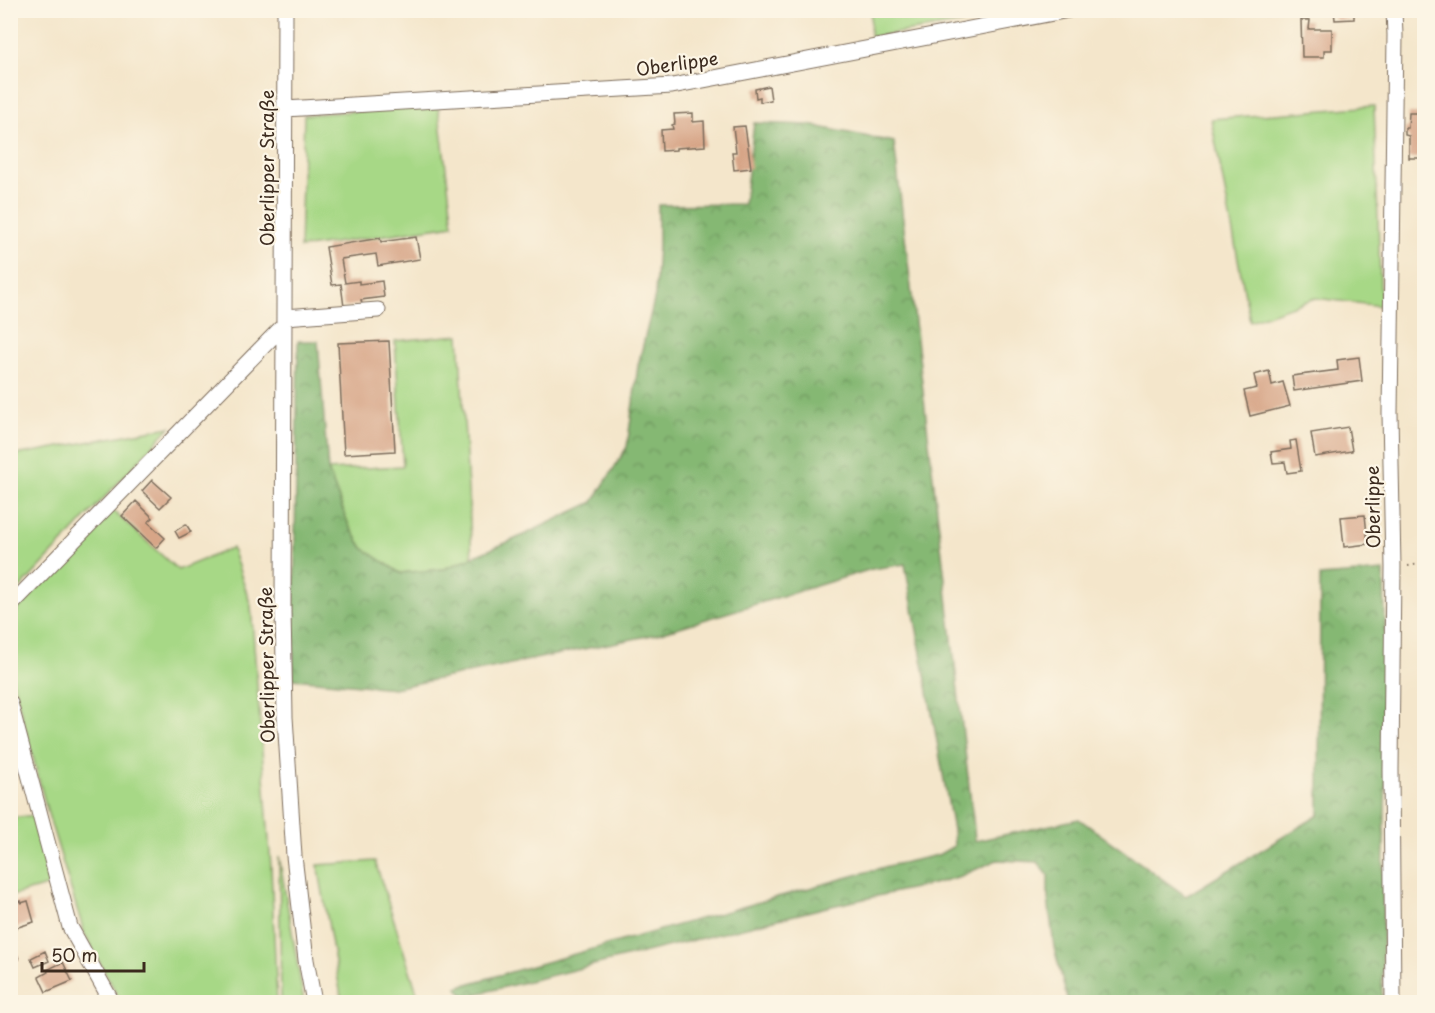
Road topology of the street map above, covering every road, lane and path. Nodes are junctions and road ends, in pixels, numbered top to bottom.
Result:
1 (285, 10) edge
2 (1069, 10) edge
3 (1394, 10) edge
4 (1014, 16) edge
5 (285, 109) junction
6 (378, 310) dead end
7 (284, 321) junction
8 (1425, 563) edge
9 (1393, 567) junction
10 (10, 606) edge
11 (10, 703) edge
12 (112, 1002) edge
13 (314, 1002) edge
14 (1393, 1002) edge

1 - 5 street, Oberlipper Straße
2 - 4 street, Oberlippe
3 - 9 street, Oberlippe
4 - 5 street, Oberlippe
5 - 7 street, Oberlipper Straße
6 - 7 street
7 - 10 street
7 - 13 street, Oberlipper Straße
8 - 9 path
9 - 14 street, Oberlippe
11 - 12 street

